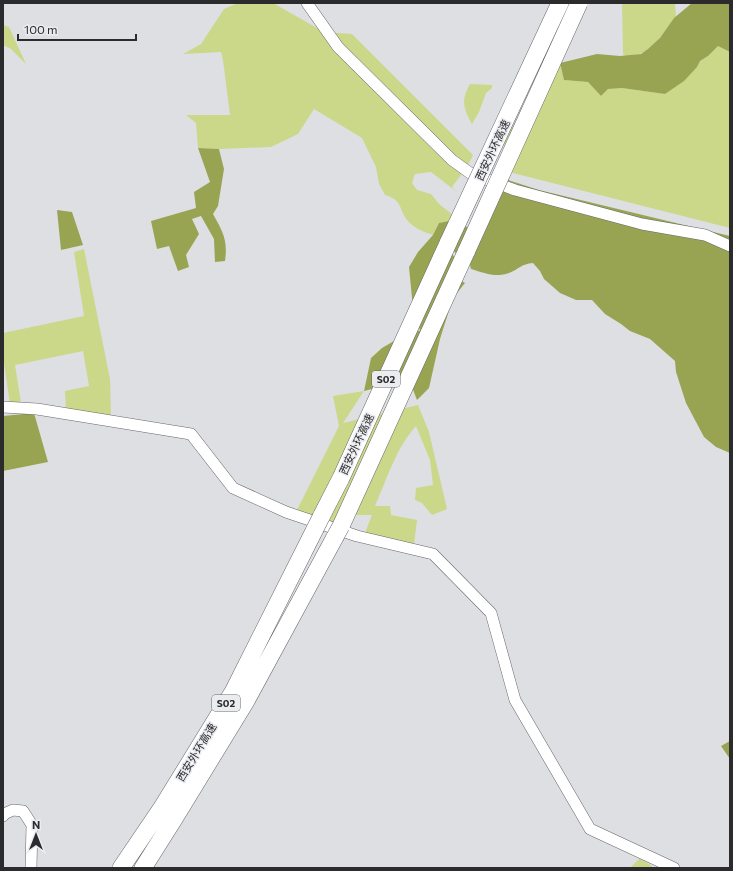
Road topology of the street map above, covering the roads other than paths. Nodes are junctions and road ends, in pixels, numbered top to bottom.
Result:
1 (306, 3) edge
2 (560, 3) edge
3 (579, 3) edge
4 (730, 246) edge
5 (3, 407) edge
6 (3, 816) edge
7 (31, 868) edge
8 (121, 868) edge
9 (143, 868) edge
10 (674, 868) edge

1 - 4 street
2 - 8 highway, 西安外环高速 / S02, bridge
3 - 9 highway, 西安外环高速 / S02, bridge
5 - 10 street
6 - 7 street

